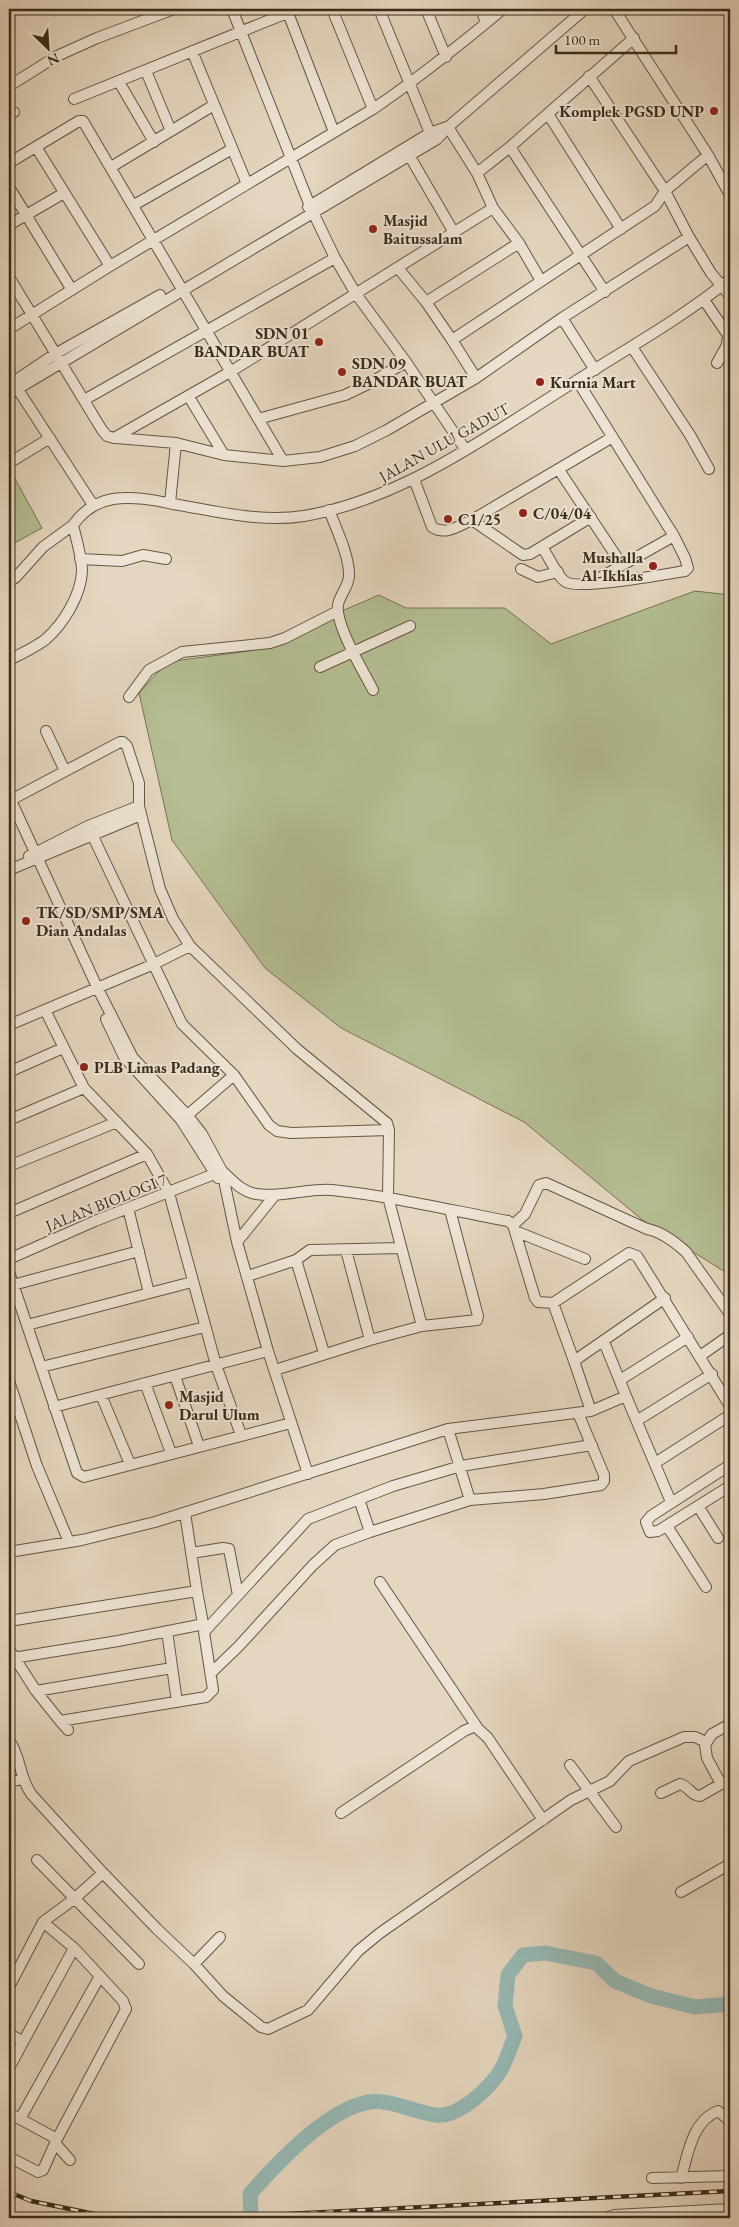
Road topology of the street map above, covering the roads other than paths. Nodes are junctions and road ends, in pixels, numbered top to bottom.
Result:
1 (174, 9) edge
2 (232, 9) edge
3 (332, 9) edge
4 (379, 9) edge
5 (426, 9) edge
6 (481, 9) edge
7 (503, 9) edge
8 (614, 9) edge
9 (580, 10) edge
10 (293, 11) edge
11 (486, 23) junction
12 (242, 32) junction
13 (634, 38) junction
14 (192, 51) junction
15 (446, 57) junction
16 (146, 71) junction
17 (589, 76) junction
18 (119, 82) junction
19 (410, 85) junction
20 (9, 86) edge
21 (74, 99) dead end
22 (214, 105) junction
23 (373, 109) junction
24 (548, 114) junction
25 (448, 127) junction
26 (172, 131) junction
27 (334, 132) junction
28 (430, 133) junction
29 (154, 142) junction
30 (36, 147) junction
31 (510, 147) junction
32 (232, 149) junction
33 (409, 155) junction
34 (708, 155) junction
35 (292, 158) junction
36 (9, 163) edge
37 (111, 167) junction
38 (477, 173) junction
39 (247, 184) junction
40 (9, 187) edge
41 (666, 191) junction
42 (64, 193) junction
43 (730, 195) edge
44 (134, 205) junction
45 (493, 208) junction
46 (311, 209) junction
47 (28, 214) junction
48 (9, 225) edge
49 (621, 229) junction
50 (454, 231) junction
51 (689, 237) junction
52 (154, 240) junction
53 (519, 243) junction
54 (581, 255) junction
55 (335, 258) junction
56 (110, 266) junction
57 (398, 268) junction
58 (9, 277) edge
59 (730, 279) edge
60 (541, 280) junction
61 (182, 287) junction
62 (721, 287) junction
63 (72, 290) junction
64 (605, 292) junction
65 (356, 294) junction
66 (730, 296) edge
67 (704, 300) junction
68 (426, 302) junction
69 (32, 315) junction
70 (562, 318) junction
71 (9, 329) edge
72 (205, 331) junction
73 (452, 340) junction
74 (632, 348) junction
75 (58, 358) junction
76 (406, 362) junction
77 (717, 363) dead end
78 (595, 370) junction
79 (230, 372) junction
80 (476, 378) junction
81 (577, 380) junction
82 (12, 387) edge
83 (189, 397) junction
84 (84, 400) junction
85 (435, 403) junction
86 (258, 419) junction
87 (50, 438) junction
88 (114, 438) junction
89 (611, 438) junction
90 (176, 443) junction
91 (465, 449) junction
92 (224, 456) junction
93 (283, 460) junction
94 (9, 463) edge
95 (709, 469) dead end
96 (559, 470) junction
97 (414, 479) junction
98 (170, 503) junction
99 (93, 505) junction
100 (330, 510) junction
101 (591, 518) junction
102 (472, 520) junction
103 (74, 525) junction
104 (674, 536) junction
105 (542, 547) junction
106 (80, 559) junction
107 (166, 559) dead end
108 (622, 565) junction
109 (521, 569) dead end
110 (558, 572) junction
111 (9, 582) edge
112 (589, 584) junction
113 (338, 611) junction
114 (410, 626) dead end
115 (353, 650) junction
116 (9, 660) edge
117 (320, 667) dead end
118 (372, 690) dead end
119 (129, 697) dead end
120 (46, 731) dead end
121 (65, 771) junction
122 (9, 801) edge
123 (140, 810) junction
124 (90, 830) junction
125 (32, 857) junction
126 (9, 870) edge
127 (190, 946) junction
128 (154, 964) junction
129 (95, 988) junction
130 (45, 1010) junction
131 (9, 1025) edge
132 (63, 1048) junction
133 (9, 1072) edge
134 (234, 1075) junction
135 (84, 1088) junction
136 (184, 1118) junction
137 (9, 1120) edge
138 (117, 1122) junction
139 (389, 1130) junction
140 (147, 1154) junction
141 (9, 1166) edge
142 (218, 1172) junction
143 (169, 1193) junction
144 (276, 1195) junction
145 (388, 1198) junction
146 (128, 1208) junction
147 (450, 1210) junction
148 (9, 1213) edge
149 (514, 1228) junction
150 (237, 1242) junction
151 (401, 1248) junction
152 (346, 1250) junction
153 (139, 1251) junction
154 (9, 1259) edge
155 (585, 1259) dead end
156 (296, 1260) junction
157 (9, 1272) edge
158 (248, 1276) junction
159 (192, 1282) junction
160 (13, 1285) junction
161 (149, 1293) junction
162 (664, 1298) junction
163 (554, 1303) junction
164 (730, 1314) edge
165 (27, 1325) junction
166 (422, 1326) junction
167 (205, 1327) junction
168 (730, 1335) edge
169 (688, 1337) junction
170 (370, 1340) junction
171 (604, 1342) junction
172 (268, 1351) junction
173 (324, 1353) junction
174 (700, 1356) junction
175 (574, 1361) junction
176 (216, 1365) junction
177 (41, 1367) junction
178 (275, 1370) junction
179 (712, 1374) junction
180 (175, 1376) junction
181 (620, 1380) junction
182 (9, 1381) edge
183 (145, 1383) junction
184 (101, 1395) junction
185 (626, 1396) junction
186 (730, 1406) edge
187 (54, 1407) junction
188 (590, 1411) junction
189 (578, 1413) junction
190 (730, 1415) edge
191 (638, 1420) junction
192 (291, 1423) junction
193 (448, 1429) junction
194 (241, 1435) junction
195 (199, 1446) junction
196 (592, 1446) junction
197 (171, 1453) junction
198 (656, 1463) junction
199 (130, 1464) junction
200 (730, 1465) edge
201 (460, 1466) junction
202 (308, 1474) junction
203 (729, 1488) edge
204 (359, 1499) junction
205 (470, 1500) junction
206 (671, 1502) junction
207 (698, 1506) junction
208 (186, 1513) junction
209 (667, 1526) junction
210 (370, 1532) junction
211 (718, 1538) dead end
212 (69, 1542) junction
213 (9, 1552) edge
214 (192, 1553) junction
215 (380, 1582) dead end
216 (706, 1587) dead end
217 (197, 1591) junction
218 (238, 1595) junction
219 (9, 1621) edge
220 (204, 1628) junction
221 (167, 1631) junction
222 (11, 1653) edge
223 (172, 1668) junction
224 (211, 1673) junction
225 (36, 1691) junction
226 (177, 1702) junction
227 (60, 1720) junction
228 (730, 1724) edge
229 (477, 1727) junction
230 (68, 1730) dead end
231 (9, 1740) edge
232 (706, 1742) junction
233 (12, 1752) edge
234 (570, 1765) dead end
235 (22, 1779) junction
236 (9, 1782) edge
237 (728, 1782) edge
238 (590, 1791) junction
239 (661, 1793) dead end
240 (341, 1812) dead end
241 (543, 1820) junction
242 (616, 1827) dead end
243 (37, 1860) dead end
244 (730, 1864) edge
245 (103, 1872) junction
246 (681, 1892) dead end
247 (74, 1899) junction
248 (43, 1922) junction
249 (220, 1937) dead end
250 (74, 1948) junction
251 (139, 1964) dead end
252 (194, 1964) junction
253 (100, 1976) junction
254 (9, 1987) edge
255 (9, 2034) edge
256 (22, 2041) junction
257 (9, 2068) edge
258 (9, 2113) edge
259 (20, 2119) junction
260 (730, 2121) edge
261 (56, 2141) junction
262 (9, 2157) edge
263 (70, 2160) dead end
264 (730, 2176) edge
265 (652, 2178) dead end
266 (681, 2178) junction
267 (730, 2209) edge
268 (606, 2218) edge

1 - 20 street
2 - 12 street
3 - 23 street
4 - 19 street
5 - 15 street
6 - 11 street
7 - 11 street
8 - 13 street
9 - 25 street
10 - 12 street
10 - 27 street
11 - 15 street
12 - 14 street
12 - 35 street
13 - 17 street
13 - 34 street
14 - 16 street
14 - 22 street
15 - 19 street
16 - 18 street
16 - 26 street
17 - 24 street
17 - 41 street
18 - 21 street
18 - 29 street
19 - 23 street
19 - 28 street
22 - 26 street
22 - 32 street
23 - 27 street
24 - 31 street
24 - 49 street
25 - 28 street
25 - 33 street
25 - 38 street
26 - 29 street
27 - 35 street
28 - 46 street
29 - 37 street
30 - 36 street
30 - 37 street
30 - 42 street
31 - 38 street
31 - 54 street
32 - 39 street
32 - 44 street
33 - 46 street
33 - 50 street
34 - 41 street
34 - 43 street
35 - 39 street
35 - 46 street
37 - 44 street
38 - 45 street
39 - 52 street
40 - 47 street
41 - 49 street
41 - 51 street
42 - 47 street
42 - 56 street
44 - 52 street
45 - 50 street
45 - 53 street
46 - 55 street
46 - 61 street
47 - 48 street
47 - 63 street
49 - 54 street
50 - 57 street
51 - 62 street
51 - 64 street
52 - 56 street
52 - 61 street
53 - 60 street
53 - 68 street
54 - 60 street
54 - 64 street
55 - 65 street
55 - 72 street
56 - 63 street
57 - 65 street
57 - 68 street
58 - 69 street
59 - 62 street, JALAN ULU GADUT
60 - 73 street
61 - 72 street
61 - 75 street
62 - 66 street
62 - 67 street, JALAN ULU GADUT
63 - 69 street
64 - 70 street
65 - 76 street
65 - 79 street
67 - 74 street, JALAN ULU GADUT
67 - 77 street
68 - 73 street
69 - 71 street
69 - 75 street
70 - 78 street
70 - 80 street
72 - 79 street
72 - 84 street
73 - 80 street
74 - 78 street, JALAN ULU GADUT
74 - 95 street
75 - 82 street
75 - 84 street
76 - 85 street
76 - 86 street
78 - 81 street, JALAN ULU GADUT
79 - 83 street
79 - 86 street
80 - 85 street
81 - 89 street
81 - 91 street, JALAN ULU GADUT
82 - 87 street
83 - 88 street
83 - 92 street
84 - 88 street
85 - 91 street
85 - 93 street
86 - 93 street
87 - 94 street
87 - 99 street
88 - 90 street
89 - 96 street
89 - 104 street
90 - 92 street
90 - 98 street
91 - 97 street, JALAN ULU GADUT
92 - 93 street
96 - 101 street
96 - 102 street
97 - 100 street, JALAN ULU GADUT
97 - 102 street
98 - 99 street, JALAN ULU GADUT
98 - 100 street, JALAN ULU GADUT
99 - 103 street
100 - 113 street
101 - 105 street
101 - 108 street
102 - 105 street
103 - 106 street
103 - 111 street
104 - 108 street
104 - 112 street
105 - 110 street
106 - 107 street
106 - 116 street
108 - 112 street
109 - 110 street
110 - 112 street
113 - 115 street
113 - 119 street
114 - 115 street
115 - 117 street
115 - 118 street
120 - 121 street
121 - 122 street
121 - 123 street
122 - 125 street
123 - 124 street
123 - 127 street
124 - 125 street
124 - 128 street
125 - 126 street
125 - 129 street
127 - 128 street
127 - 139 street
128 - 129 street
128 - 134 street
129 - 130 street
129 - 136 street
130 - 131 street
130 - 132 street
132 - 133 street
132 - 135 street
134 - 136 street
134 - 139 street
135 - 137 street
135 - 138 street
136 - 142 street
138 - 140 street
138 - 141 street
139 - 145 street
140 - 143 street
140 - 148 street
142 - 143 street, JALAN BIOLOGI 7
142 - 144 street
142 - 150 street
143 - 146 street, JALAN BIOLOGI 7
143 - 159 street
144 - 145 street
144 - 150 street
145 - 147 street
145 - 151 street
146 - 153 street
146 - 154 street, JALAN BIOLOGI 7
147 - 149 street
147 - 166 street
149 - 155 street
149 - 163 street
149 - 164 street
150 - 158 street
151 - 152 street
151 - 166 street
152 - 156 street
152 - 170 street
153 - 160 street
153 - 161 street
156 - 158 street
156 - 173 street
157 - 160 street
158 - 172 street
159 - 161 street
159 - 167 street
160 - 165 street
161 - 165 street
162 - 163 street
162 - 169 street
162 - 171 street
163 - 175 street
165 - 177 street
166 - 170 street
167 - 176 street
167 - 177 street
168 - 174 street
169 - 174 street
169 - 181 street
170 - 173 street
171 - 175 street
171 - 181 street
172 - 176 street
172 - 178 street
173 - 178 street
174 - 179 street
175 - 188 street
176 - 180 street
176 - 194 street
177 - 187 street
178 - 192 street
179 - 186 street
179 - 191 street
180 - 183 street
180 - 195 street
181 - 185 street
182 - 212 street
183 - 184 street
183 - 197 street
184 - 187 street
184 - 199 street
185 - 188 street
185 - 191 street
187 - 199 street
188 - 189 street
189 - 193 street
189 - 196 street
190 - 198 street
191 - 198 street
192 - 194 street
192 - 202 street
193 - 201 street
193 - 202 street
194 - 195 street
195 - 197 street
196 - 201 street
196 - 205 street
197 - 199 street
198 - 206 street
200 - 206 street
201 - 204 street
201 - 205 street
202 - 208 street
203 - 207 street
204 - 210 street
204 - 218 street
205 - 210 street
206 - 209 street
207 - 209 street
207 - 211 street
208 - 212 street
208 - 214 street
209 - 216 street
210 - 224 street
212 - 213 street
214 - 217 street
214 - 218 street
215 - 229 street
217 - 219 street
217 - 220 street
218 - 220 street
220 - 221 street
220 - 224 street
221 - 222 street
221 - 223 street
222 - 225 street
223 - 225 street
223 - 226 street
224 - 226 street
225 - 227 street
226 - 227 street
227 - 230 street
228 - 232 street
229 - 240 street
229 - 241 street
231 - 233 street
232 - 237 street
232 - 238 street
233 - 235 street
234 - 238 street
235 - 236 street
235 - 245 street
237 - 239 street
238 - 241 street
238 - 242 street
241 - 252 street
243 - 247 street
244 - 246 street
245 - 247 street
245 - 252 street
247 - 248 street
247 - 251 street
248 - 250 street
248 - 254 street
249 - 252 street
250 - 253 street
250 - 256 street
253 - 259 street
253 - 261 street
255 - 256 street
256 - 257 street
258 - 259 street
259 - 261 street
260 - 266 street
261 - 262 street
261 - 263 street
264 - 266 street
265 - 266 street
267 - 268 street

